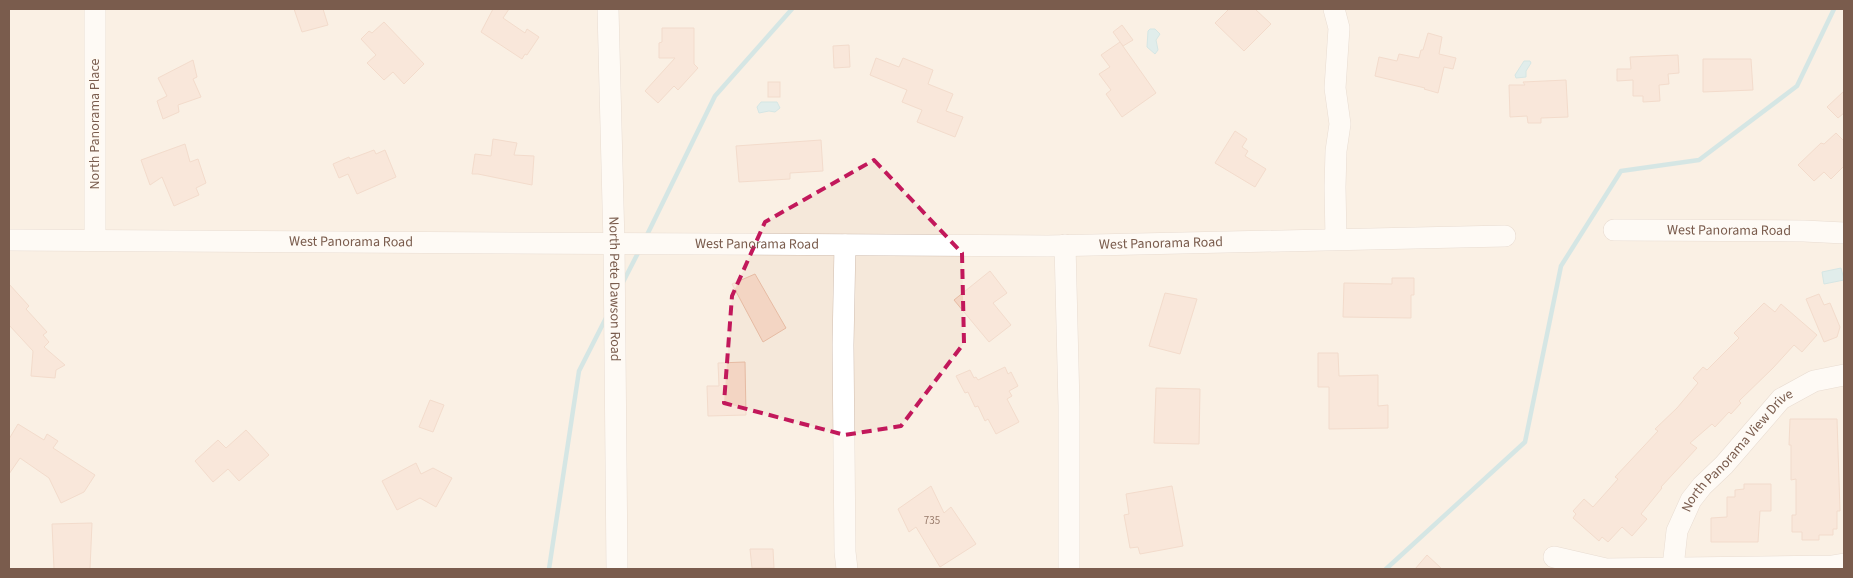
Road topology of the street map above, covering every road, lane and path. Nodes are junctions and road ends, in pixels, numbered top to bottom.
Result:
1 (95, 9) edge
2 (608, 9) edge
3 (1334, 9) edge
4 (1614, 230) dead end
5 (1844, 233) edge
6 (1505, 236) dead end
7 (9, 240) edge
8 (94, 240) junction
9 (1336, 240) junction
10 (614, 244) junction
11 (845, 245) junction
12 (1065, 245) junction
13 (1844, 374) edge
14 (1554, 557) dead end
15 (1844, 564) edge
16 (1673, 567) junction
17 (617, 569) edge
18 (848, 569) edge
19 (1069, 569) edge

1 - 8 street, North Panorama Place
2 - 10 street, North Pete Dawson Road
3 - 9 street
4 - 5 street, West Panorama Road
6 - 9 street, West Panorama Road
7 - 8 street, West Panorama Road
8 - 10 street, West Panorama Road
9 - 12 street, West Panorama Road
10 - 11 street, West Panorama Road
10 - 17 street, North Pete Dawson Road
11 - 12 street, West Panorama Road
11 - 18 street
12 - 19 street
13 - 16 street, North Panorama View Drive
14 - 16 street
15 - 16 street

